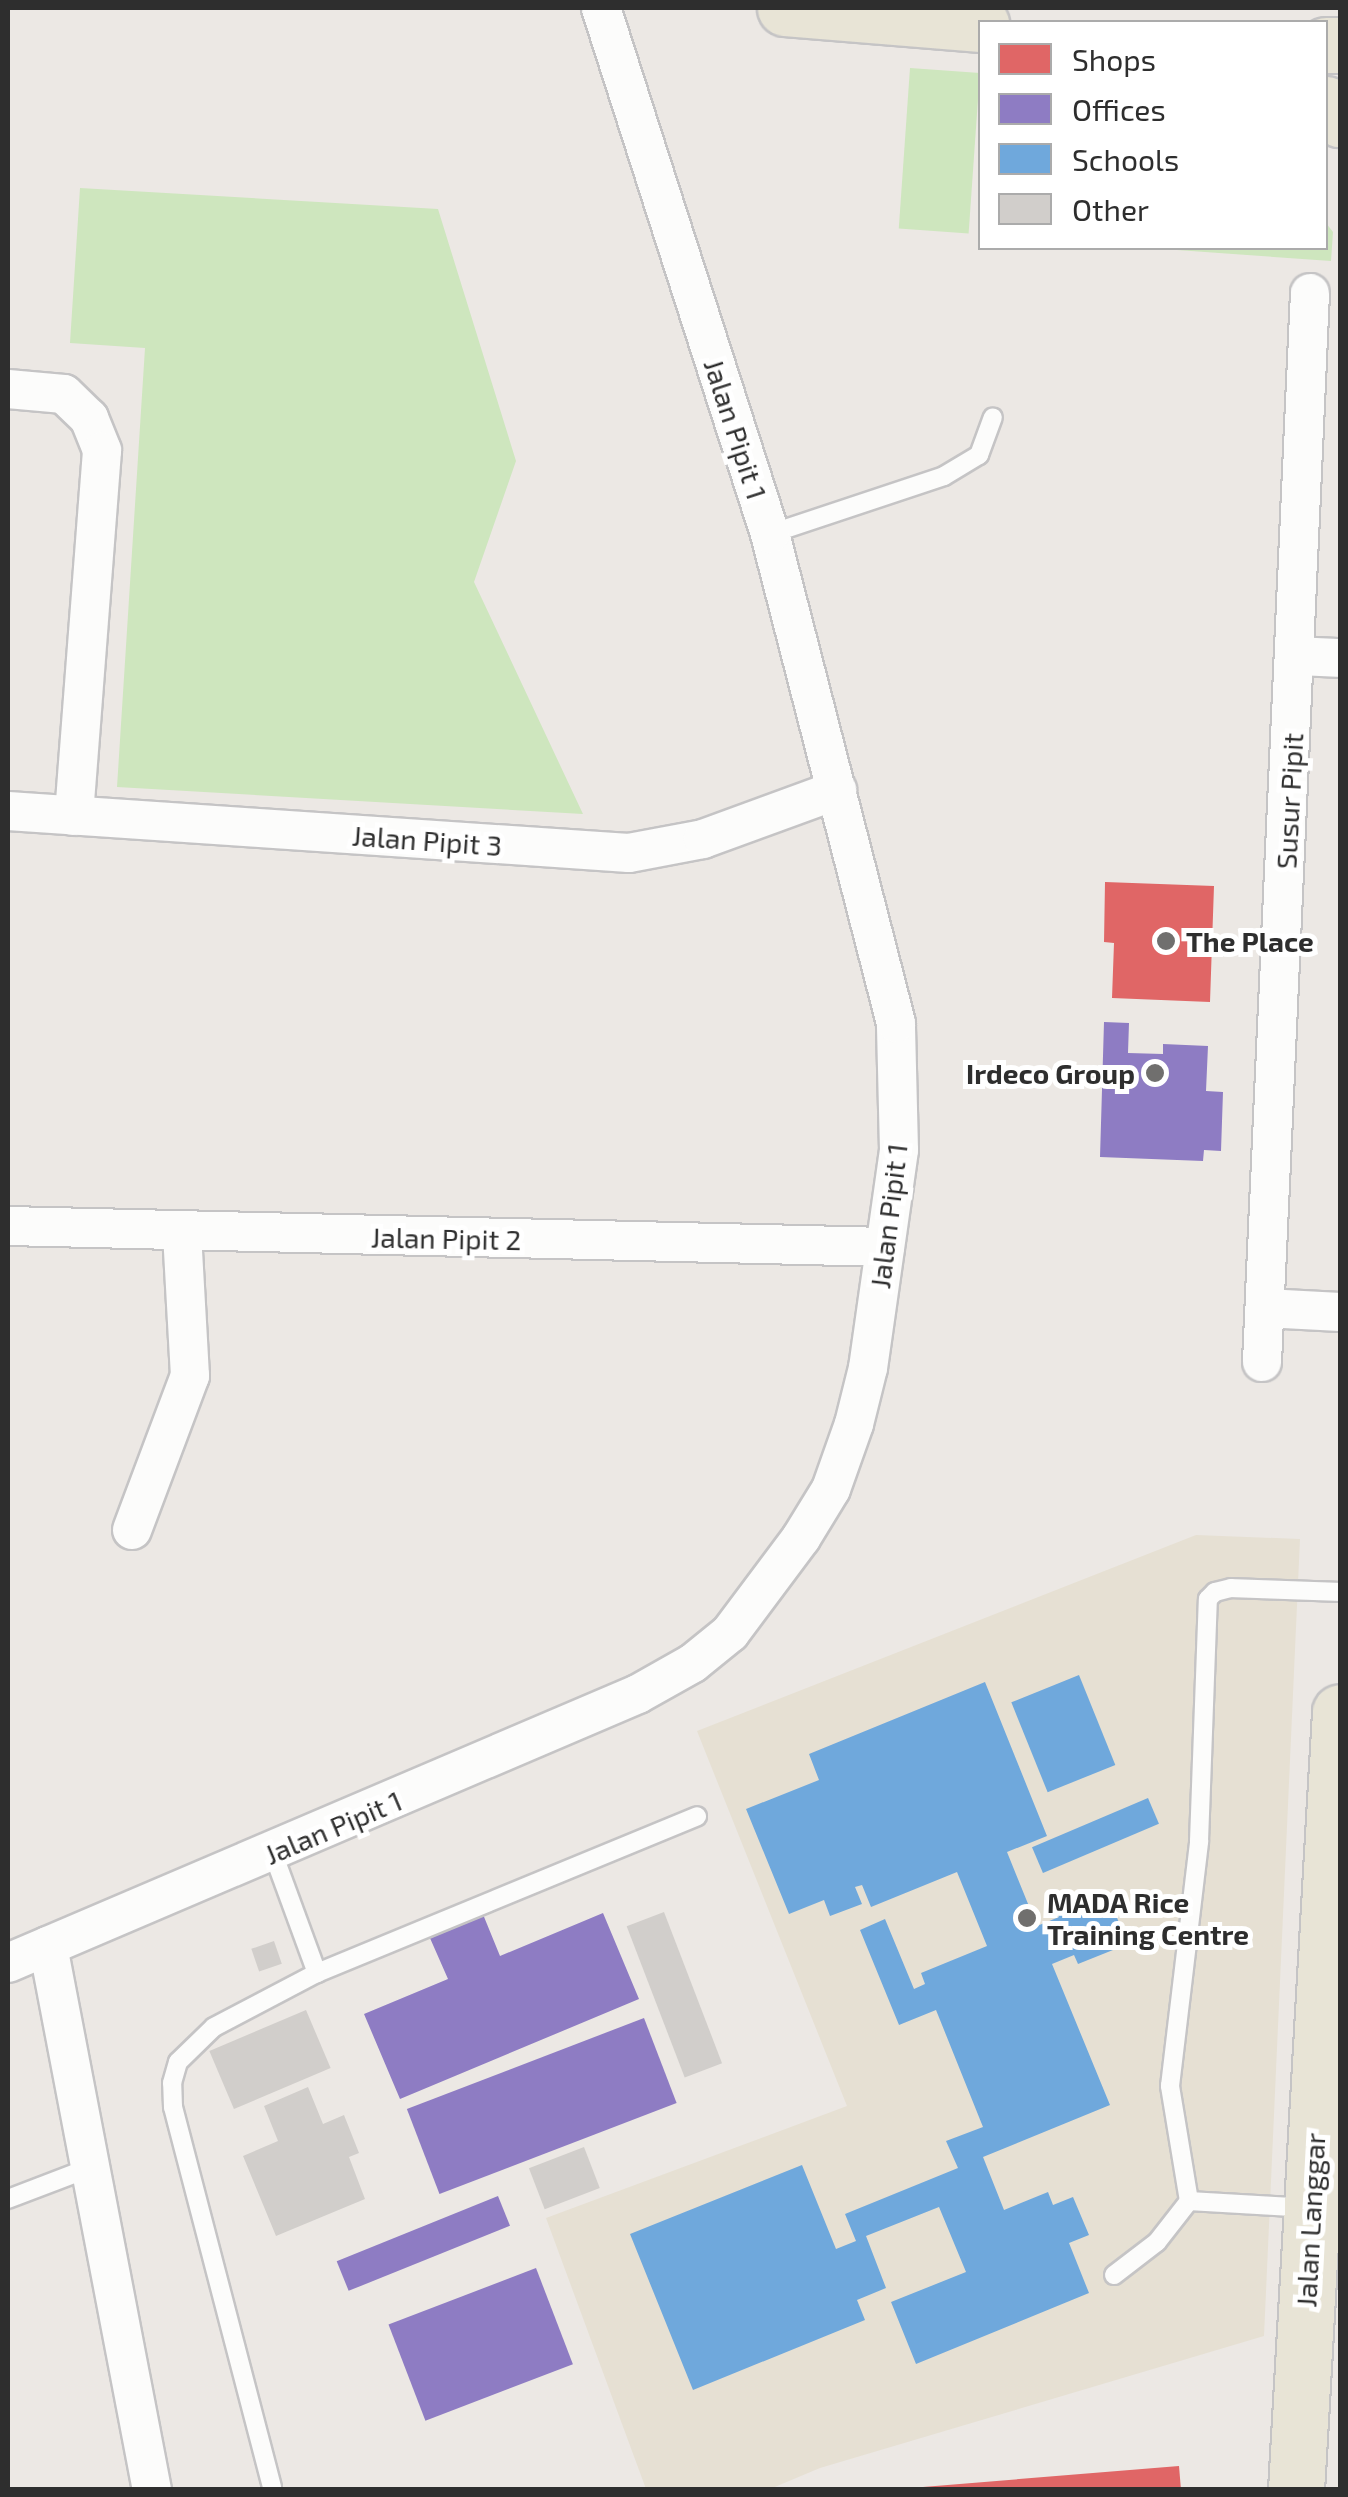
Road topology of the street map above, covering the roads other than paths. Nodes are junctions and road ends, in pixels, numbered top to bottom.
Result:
1 (601, 8) edge
2 (785, 8) edge
3 (978, 24) edge
4 (1310, 293) dead end
5 (8, 390) edge
6 (993, 417) dead end
7 (770, 534) junction
8 (1296, 656) junction
9 (1340, 658) edge
10 (837, 790) junction
11 (8, 811) edge
12 (74, 816) junction
13 (8, 1226) edge
14 (182, 1233) junction
15 (885, 1248) junction
16 (1265, 1308) junction
17 (1340, 1312) edge
18 (1262, 1362) dead end
19 (132, 1530) dead end
20 (1340, 1592) edge
21 (1340, 1712) edge
22 (697, 1816) dead end
23 (274, 1853) junction
24 (48, 1946) junction
25 (8, 1963) edge
26 (317, 1973) junction
27 (89, 2168) junction
28 (8, 2199) edge
29 (1189, 2201) junction
30 (1310, 2208) junction
31 (1114, 2275) dead end
32 (272, 2487) dead end
33 (152, 2490) edge
34 (1296, 2490) edge

1 - 7 street, Jalan Pipit 1
2 - 3 main road
4 - 8 street, Susur Pipit
5 - 12 street
6 - 7 lane
7 - 10 street, Jalan Pipit 1
8 - 9 street
8 - 16 street, Susur Pipit
10 - 12 street, Jalan Pipit 3
10 - 15 street, Jalan Pipit 1
11 - 12 street, Jalan Pipit 3
13 - 14 street, Jalan Pipit 2
14 - 15 street, Jalan Pipit 2
14 - 19 street
15 - 23 street, Jalan Pipit 1
16 - 17 street
16 - 18 street, Susur Pipit
20 - 29 lane
21 - 30 main road, Jalan Langgar
22 - 26 lane
23 - 24 street, Jalan Pipit 1
23 - 26 lane
24 - 25 street, Jalan Pipit 1
24 - 27 street
26 - 32 lane
27 - 28 lane
27 - 33 street
29 - 30 lane
29 - 31 lane
30 - 34 main road, Jalan Langgar

